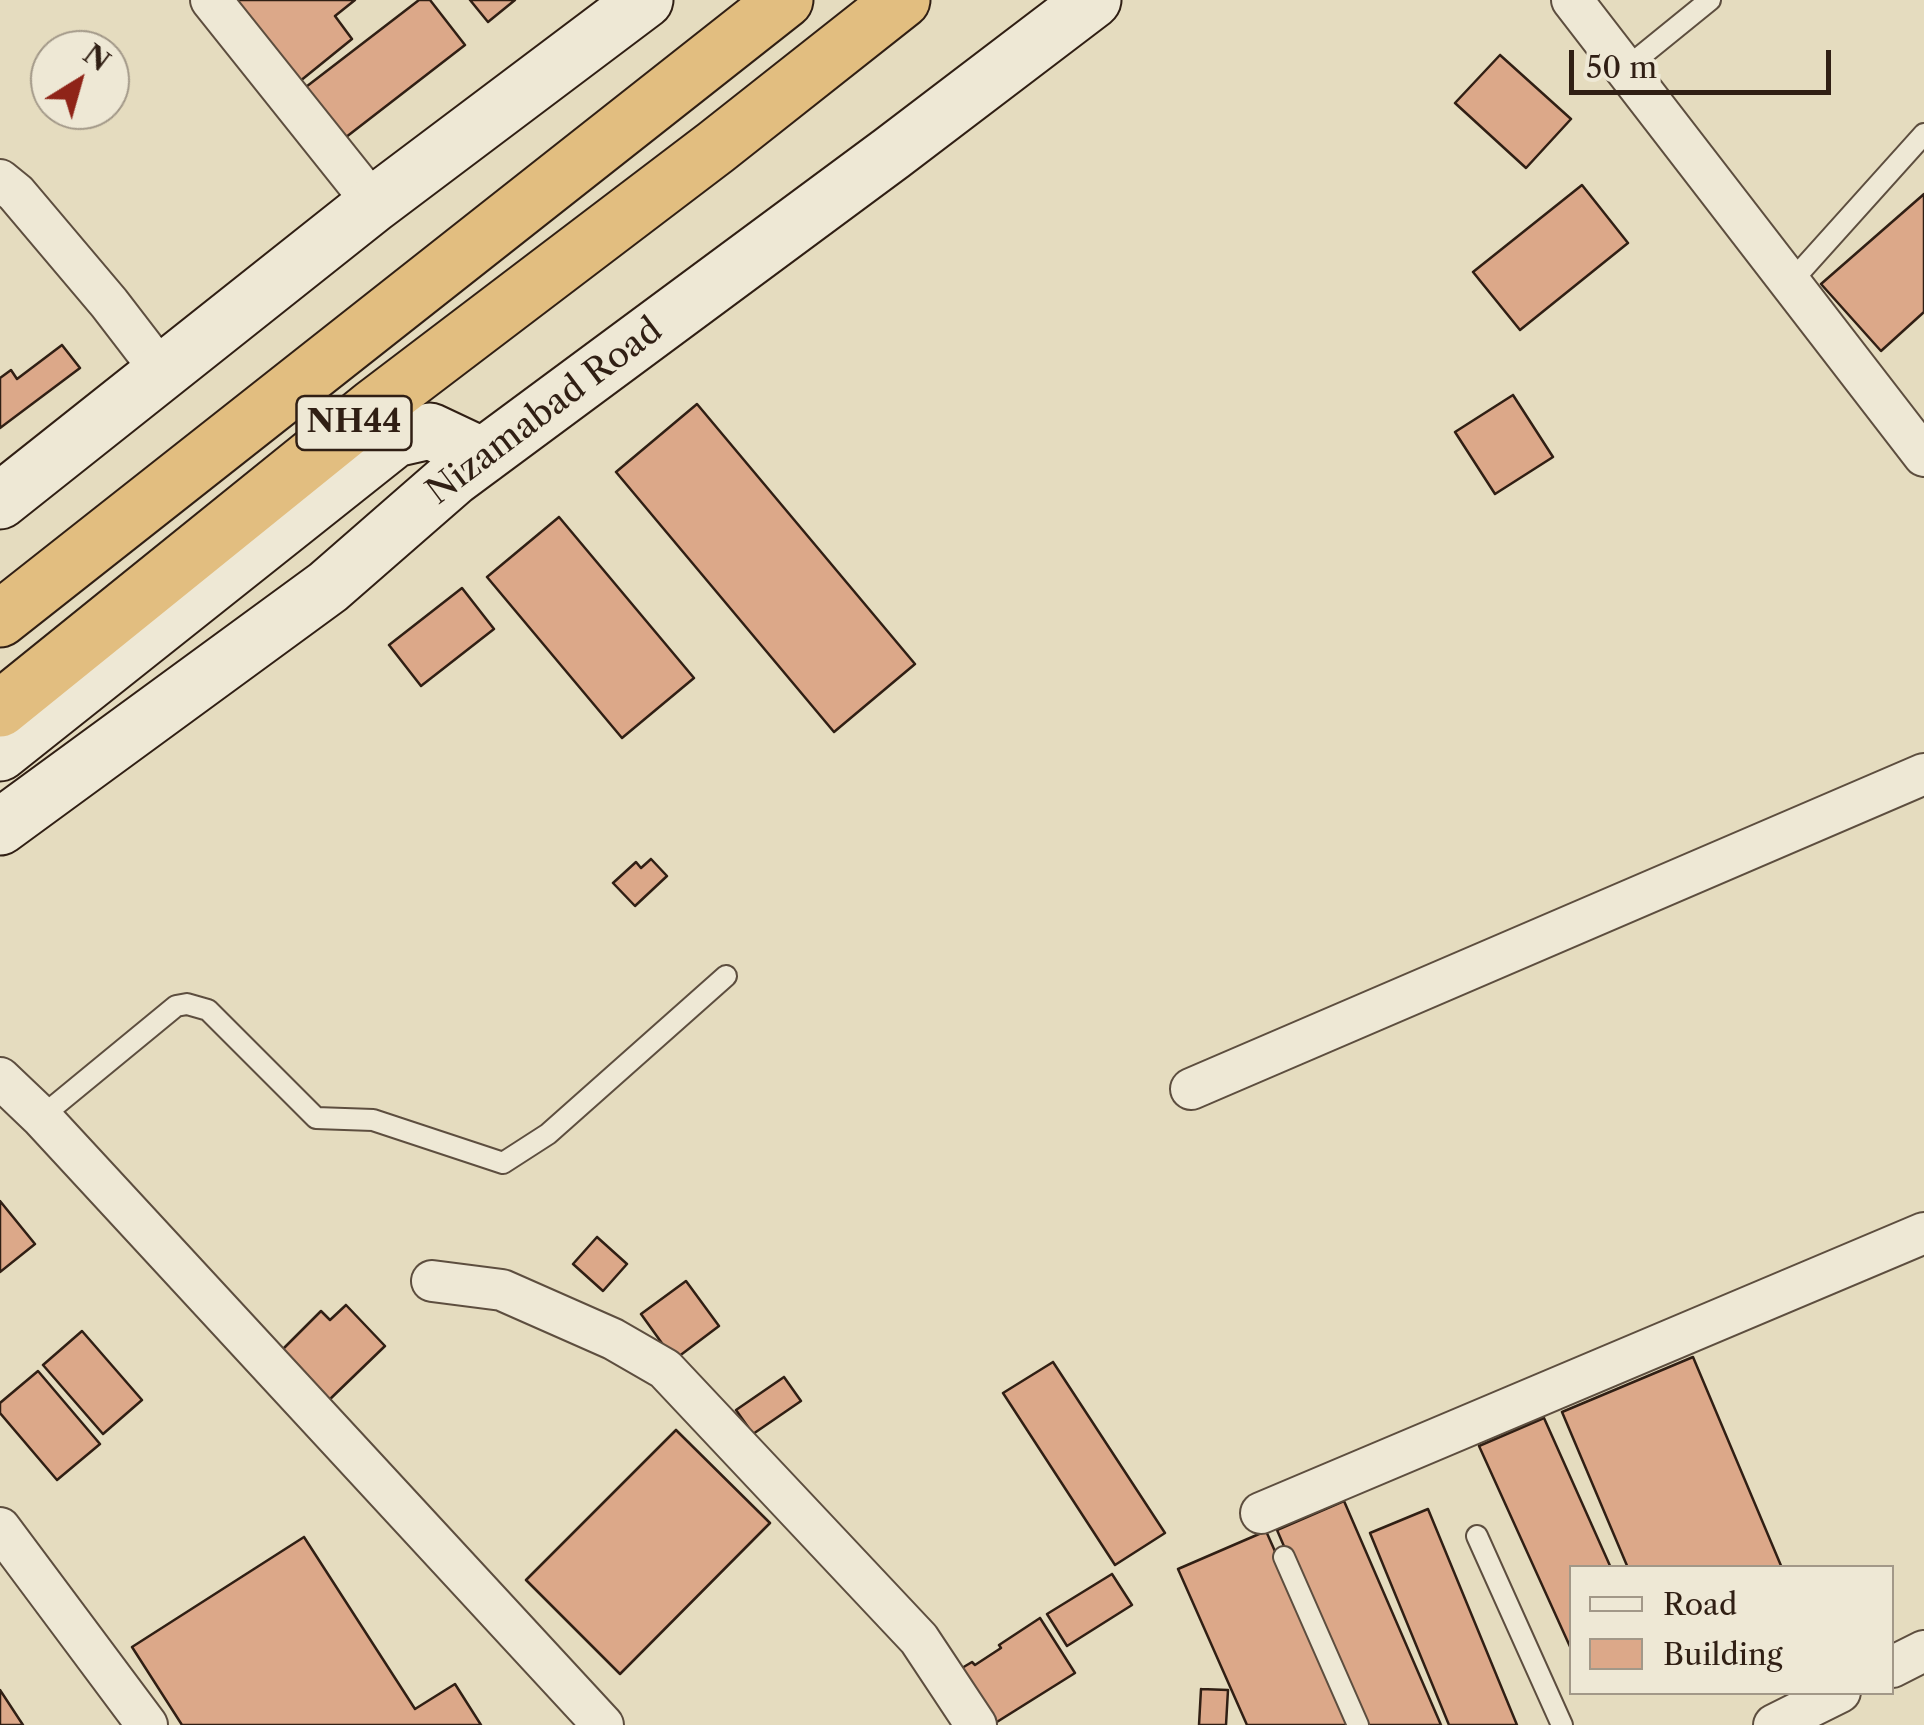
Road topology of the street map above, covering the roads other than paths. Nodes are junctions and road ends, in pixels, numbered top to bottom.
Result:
1 (211, 0) edge
2 (645, 0) edge
3 (785, 0) edge
4 (902, 0) edge
5 (1092, 0) edge
6 (1572, 0) edge
7 (1710, 0) edge
8 (1625, 70) junction
9 (1924, 134) edge
10 (0, 180) edge
11 (374, 204) junction
12 (1790, 283) junction
13 (162, 372) junction
14 (1917, 433) edge
15 (483, 456) junction
16 (0, 502) edge
17 (0, 620) edge
18 (0, 708) edge
19 (0, 753) edge
20 (1924, 774) edge
21 (0, 826) edge
22 (726, 976) dead end
23 (0, 1078) edge
24 (1191, 1089) dead end
25 (41, 1117) junction
26 (1924, 1233) edge
27 (432, 1281) dead end
28 (1261, 1514) dead end
29 (0, 1528) edge
30 (1477, 1536) dead end
31 (1284, 1557) dead end
32 (1924, 1652) edge
33 (1894, 1666) edge
34 (1834, 1695) edge
35 (147, 1725) edge
36 (603, 1725) edge
37 (976, 1725) edge
38 (1358, 1725) edge
39 (1562, 1725) edge
40 (1774, 1725) edge

1 - 11 street
2 - 11 main road
3 - 17 highway, NH44
4 - 18 highway, NH44
5 - 15 main road, Nizamabad Road
6 - 8 street
7 - 8 lane
8 - 12 street
9 - 12 lane
10 - 13 street
11 - 13 main road
12 - 14 street
13 - 16 main road
15 - 19 main road
15 - 21 main road, Nizamabad Road
20 - 24 street
22 - 25 lane
23 - 25 street
25 - 36 street
26 - 28 street
27 - 37 street
29 - 35 street
30 - 39 lane
31 - 38 lane
32 - 33 street
34 - 40 street

